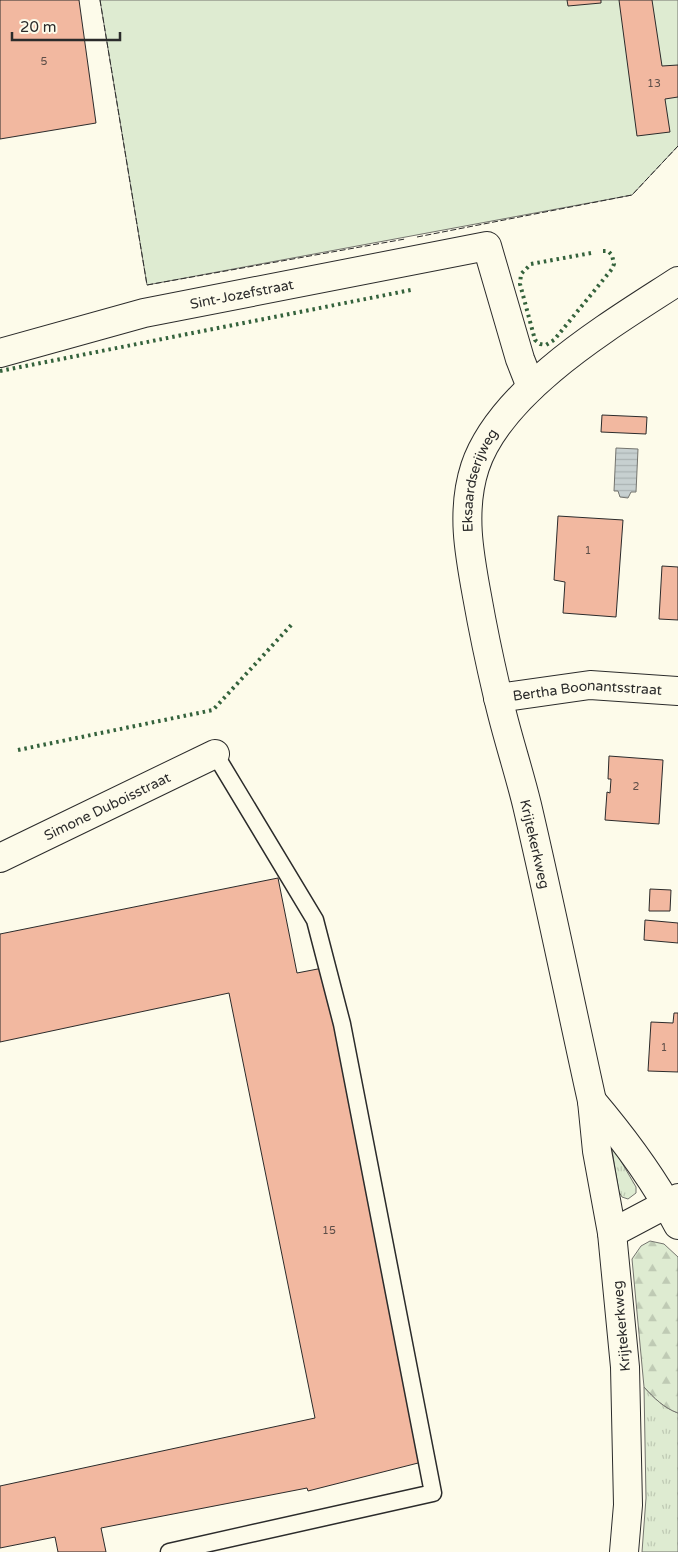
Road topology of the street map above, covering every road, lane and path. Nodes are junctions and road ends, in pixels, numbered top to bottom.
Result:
1 (678, 281) edge
2 (0, 353) edge
3 (531, 387) junction
4 (476, 587) joint
5 (678, 691) edge
6 (498, 698) junction
7 (215, 754) joint
8 (0, 858) edge
9 (592, 1101) junction
10 (674, 1209) edge
11 (612, 1232) junction
12 (169, 1552) edge
13 (624, 1552) edge

1 - 3 street, Eksaardserijweg
2 - 3 street, Sint-Jozefstraat
3 - 4 street, Eksaardserijweg
4 - 6 street, Krijtekerkweg
5 - 6 street, Bertha Boonantsstraat
6 - 9 street, Krijtekerkweg
7 - 8 street, Simone Duboisstraat
7 - 12 lane
9 - 10 street, Krijtekerkweg
9 - 11 street, Krijtekerkweg
10 - 11 street
11 - 13 street, Krijtekerkweg

